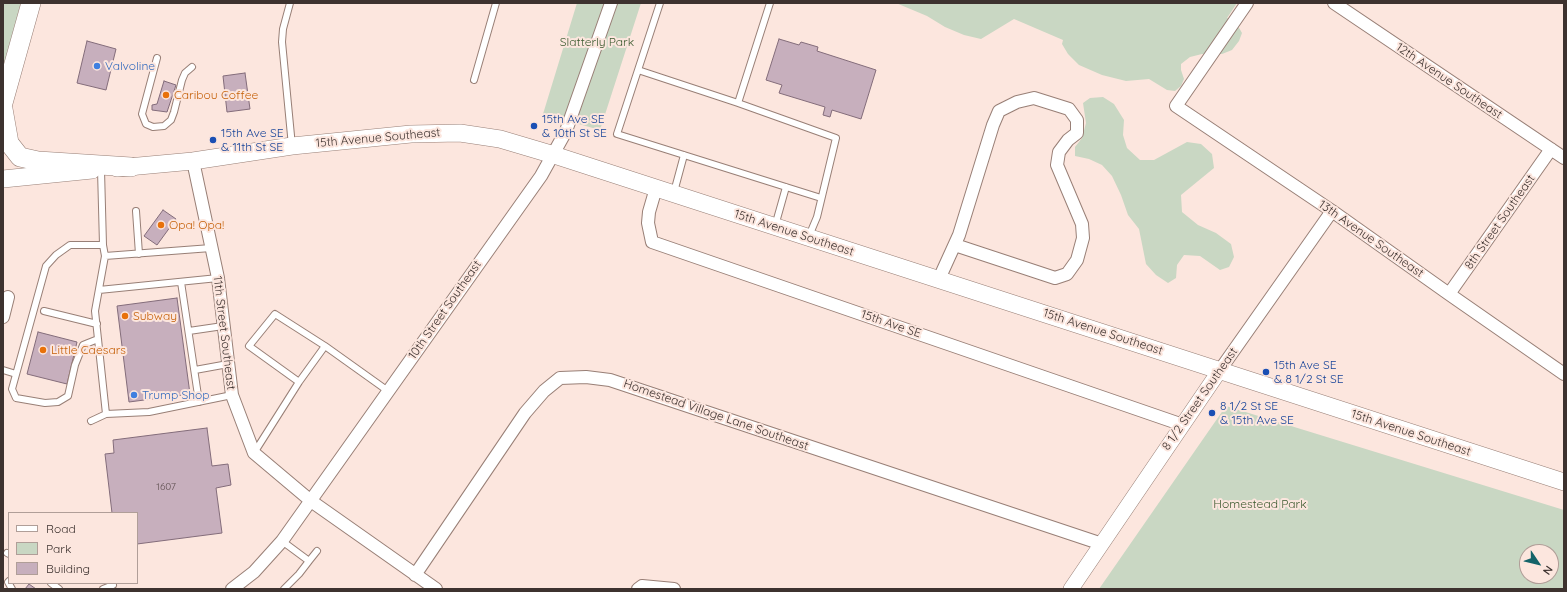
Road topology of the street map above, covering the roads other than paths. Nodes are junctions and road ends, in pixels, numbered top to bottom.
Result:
1 (31, 3) edge
2 (290, 3) edge
3 (496, 3) edge
4 (611, 3) edge
5 (660, 3) edge
6 (770, 3) edge
7 (1247, 3) edge
8 (1334, 3) edge
9 (157, 58) dead end
10 (192, 68) dead end
11 (638, 70) junction
12 (474, 80) dead end
13 (3, 103) edge
14 (738, 103) junction
15 (3, 109) edge
16 (292, 146) junction
17 (1551, 149) junction
18 (554, 154) junction
19 (684, 155) junction
20 (1564, 158) edge
21 (193, 161) junction
22 (131, 167) junction
23 (101, 170) junction
24 (3, 179) edge
25 (786, 187) junction
26 (656, 188) junction
27 (674, 194) junction
28 (821, 198) junction
29 (136, 211) dead end
30 (1332, 211) junction
31 (775, 226) junction
32 (809, 237) junction
33 (103, 245) junction
34 (955, 245) junction
35 (211, 248) junction
36 (139, 254) junction
37 (106, 256) junction
38 (218, 278) junction
39 (939, 279) junction
40 (181, 282) junction
41 (99, 290) junction
42 (1449, 294) junction
43 (8, 297) dead end
44 (44, 311) dead end
45 (3, 317) edge
46 (97, 324) junction
47 (224, 326) junction
48 (188, 331) junction
49 (98, 339) junction
50 (325, 346) junction
51 (228, 364) junction
52 (3, 370) edge
53 (195, 370) junction
54 (1220, 370) junction
55 (16, 374) junction
56 (1564, 374) edge
57 (299, 382) junction
58 (388, 391) junction
59 (232, 395) junction
60 (199, 402) junction
61 (106, 414) junction
62 (90, 421) dead end
63 (1183, 425) junction
64 (254, 453) junction
65 (1564, 482) edge
66 (311, 501) junction
67 (282, 541) junction
68 (1102, 544) junction
69 (317, 551) dead end
70 (309, 561) junction
71 (415, 575) junction
72 (113, 585) dead end
73 (103, 589) edge
74 (232, 589) edge
75 (284, 589) edge
76 (436, 589) edge
77 (638, 589) edge
78 (674, 589) edge
79 (1071, 589) edge

1 - 13 main road
2 - 16 lane
3 - 12 lane
4 - 18 street, 10th Street Southeast
5 - 11 lane
6 - 14 lane
7 - 30 street, 13th Avenue Southeast
8 - 17 street, 12th Avenue Southeast
9 - 10 lane
11 - 14 lane
11 - 19 lane
14 - 28 lane
15 - 22 main road
16 - 18 main road, 15th Avenue Southeast
16 - 21 main road, 15th Avenue Southeast
17 - 20 street, 12th Avenue Southeast
17 - 42 street, 8th Street Southeast
18 - 26 main road, 15th Avenue Southeast
18 - 58 street, 10th Street Southeast
19 - 25 lane
19 - 27 lane
21 - 22 main road, 15th Avenue Southeast
21 - 35 street, 11th Street Southeast
22 - 23 main road, 15th Avenue Southeast
23 - 24 main road, 15th Avenue Southeast
23 - 33 lane
25 - 28 lane
25 - 31 lane
26 - 27 main road, 15th Avenue Southeast
26 - 63 street, 15th Ave SE
27 - 31 main road, 15th Avenue Southeast
28 - 32 lane
29 - 36 lane
30 - 42 street, 13th Avenue Southeast
30 - 54 street, 8 1/2 Street Southeast
31 - 32 main road, 15th Avenue Southeast
32 - 39 main road, 15th Avenue Southeast
33 - 37 lane
33 - 55 lane
34 - 34 street
34 - 39 street
35 - 36 lane
35 - 38 street, 11th Street Southeast
36 - 37 lane
37 - 41 lane
38 - 40 lane
38 - 47 street, 11th Street Southeast
39 - 54 main road, 15th Avenue Southeast
40 - 41 lane
40 - 48 lane
41 - 46 lane
42 - 56 street, 13th Avenue Southeast
43 - 45 street
44 - 46 lane
46 - 49 lane
47 - 48 lane
47 - 51 street, 11th Street Southeast
48 - 53 lane
49 - 55 lane
49 - 61 lane
50 - 57 lane
50 - 57 lane
50 - 58 lane
51 - 53 lane
51 - 59 street, 11th Street Southeast
52 - 55 lane
53 - 60 lane
54 - 63 street, 8 1/2 Street Southeast
54 - 65 main road, 15th Avenue Southeast
57 - 64 lane
58 - 66 street, 10th Street Southeast
59 - 60 lane
59 - 64 street, 11th Street Southeast
60 - 61 lane
61 - 62 lane
63 - 68 street, 8 1/2 Street Southeast
64 - 66 street, 11th Street Southeast
66 - 67 street, 10th Street Southeast
66 - 71 street, 11th Street Southeast
67 - 70 lane
67 - 74 street, 10th Street Southeast
68 - 71 street, Homestead Village Lane Southeast
68 - 79 street, 8 1/2 Street Southeast
69 - 70 lane
70 - 75 lane
71 - 76 street, 11th Street Southeast
72 - 73 lane
77 - 78 street

